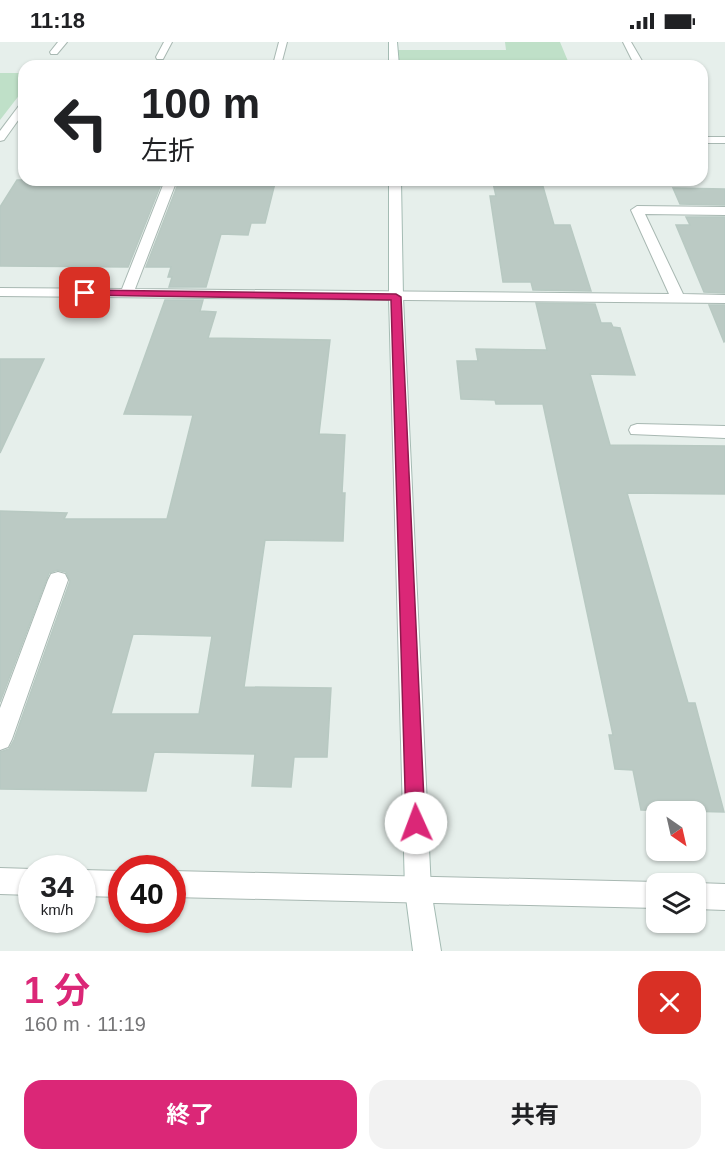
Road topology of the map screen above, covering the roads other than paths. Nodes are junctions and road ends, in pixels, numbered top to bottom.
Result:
1 (63, 42) edge
2 (168, 42) edge
3 (283, 42) edge
4 (393, 42) edge
5 (627, 42) edge
6 (54, 52) dead end
7 (160, 57) dead end
8 (278, 60) edge
9 (394, 60) edge
10 (637, 60) edge
11 (18, 113) edge
12 (0, 138) edge
13 (708, 140) edge
14 (725, 140) edge
15 (169, 186) edge
16 (395, 186) edge
17 (725, 211) edge
18 (0, 292) edge
19 (127, 293) junction
20 (396, 297) junction
21 (678, 299) junction
22 (725, 299) edge
23 (637, 430) dead end
24 (725, 432) edge
25 (58, 580) dead end
26 (0, 739) edge
27 (0, 881) edge
28 (18, 882) edge
29 (186, 884) edge
30 (418, 890) junction
31 (646, 895) edge
32 (706, 896) edge
33 (725, 897) edge
34 (426, 951) edge

1 - 6 street
2 - 7 street
3 - 8 street
4 - 9 street
5 - 10 street
11 - 12 street
13 - 14 street
15 - 19 street
16 - 20 street
17 - 21 street
18 - 19 street
19 - 20 street
20 - 21 street
20 - 30 street
21 - 22 street
23 - 24 street
25 - 26 street
27 - 28 street
29 - 30 street
30 - 31 street
30 - 34 street
32 - 33 street

